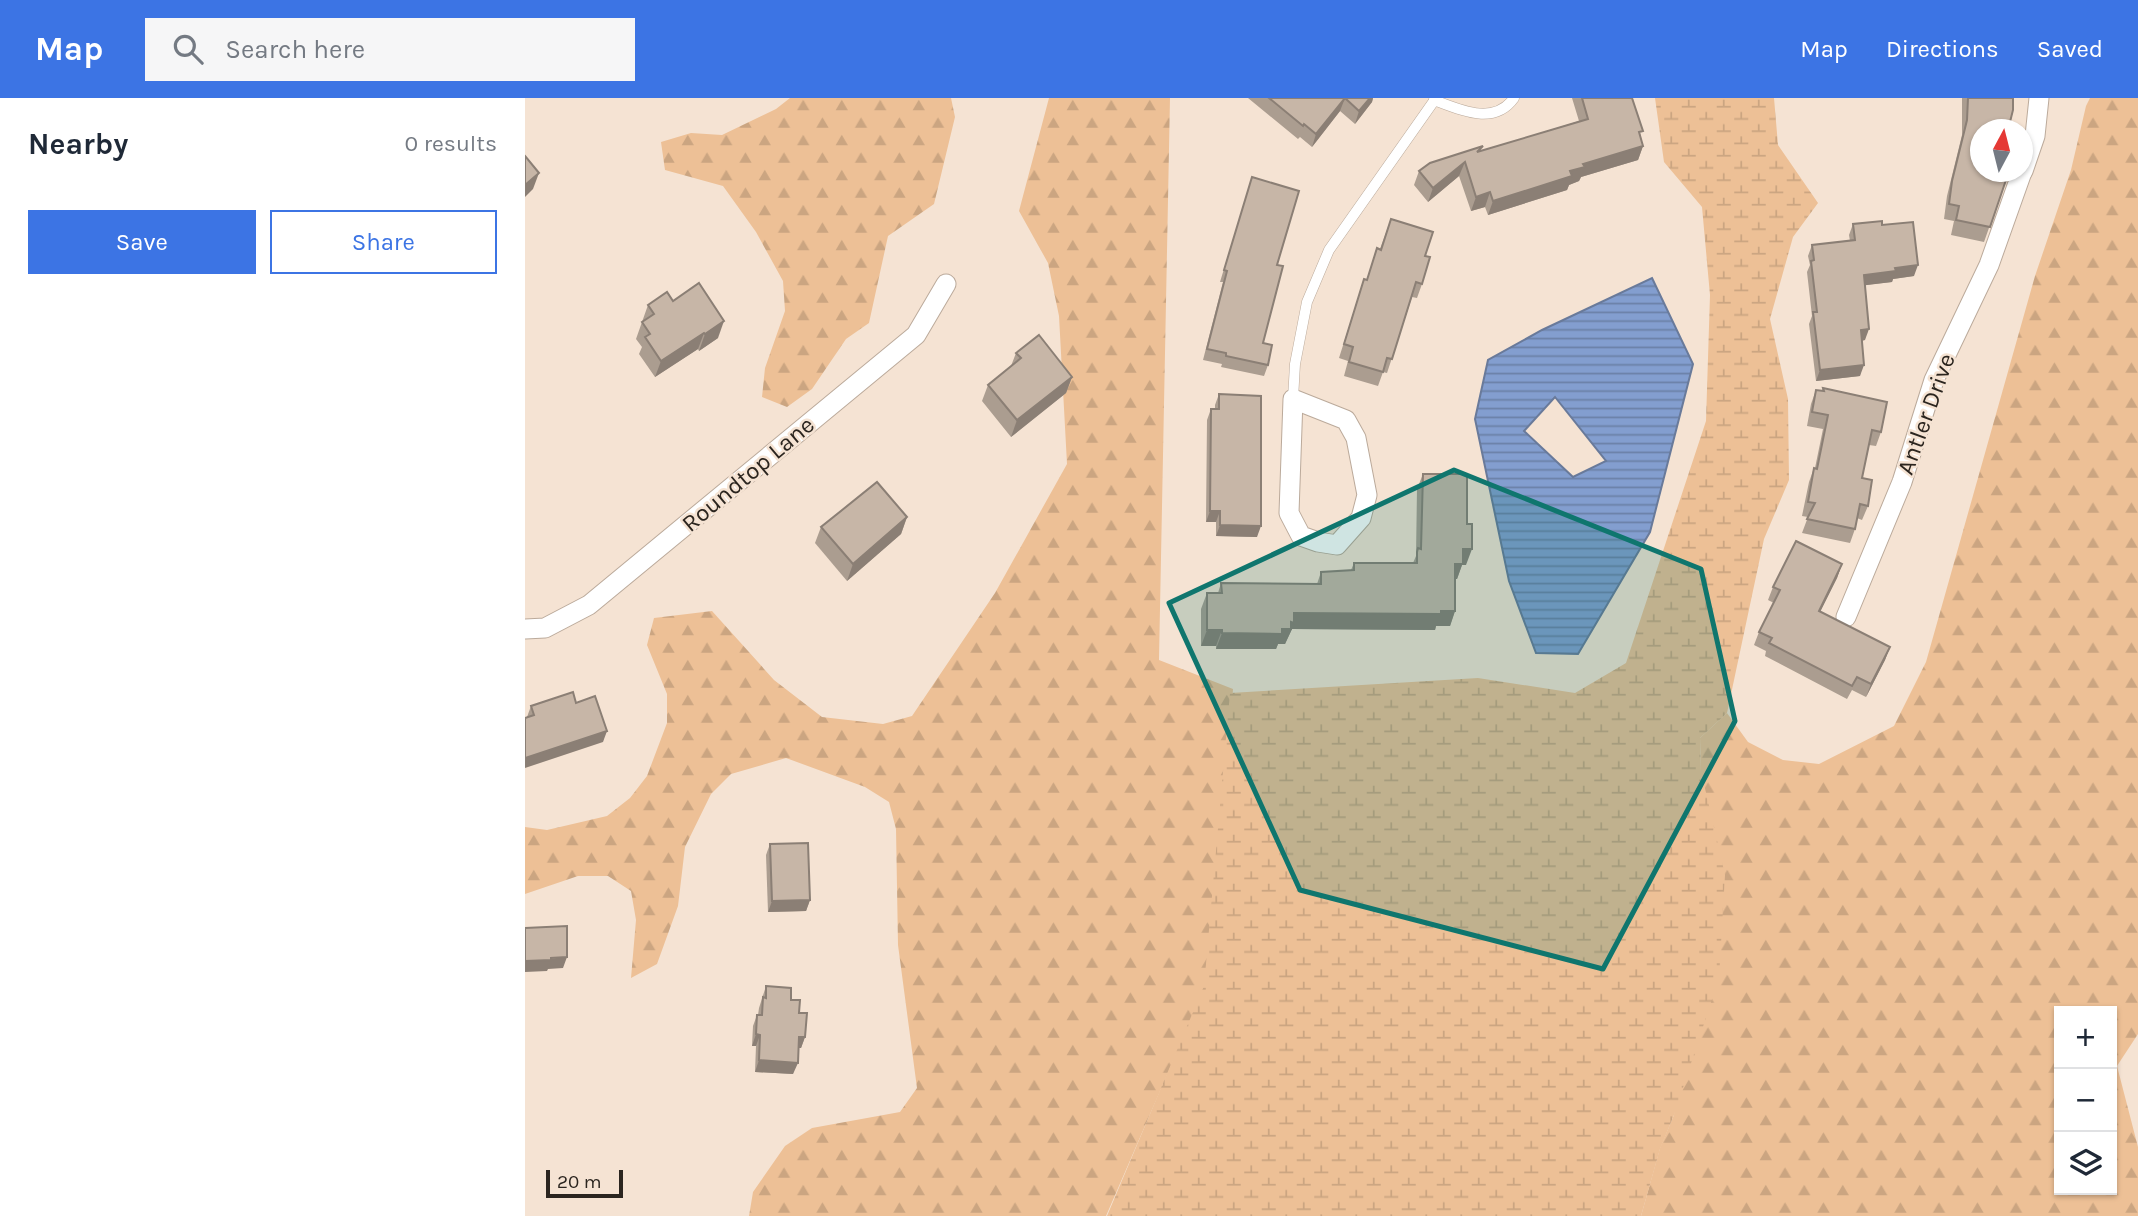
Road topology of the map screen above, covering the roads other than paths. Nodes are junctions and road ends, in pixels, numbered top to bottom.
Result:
1 (1514, 98) edge
2 (2039, 98) edge
3 (1435, 99) edge
4 (2033, 141) edge
5 (2018, 182) edge
6 (946, 284) dead end
7 (1293, 399) junction
8 (1846, 617) dead end
9 (525, 629) edge

1 - 3 lane
2 - 4 street, Antler Drive
3 - 7 lane
5 - 8 street, Antler Drive
6 - 9 street, Roundtop Lane
7 - 7 street

